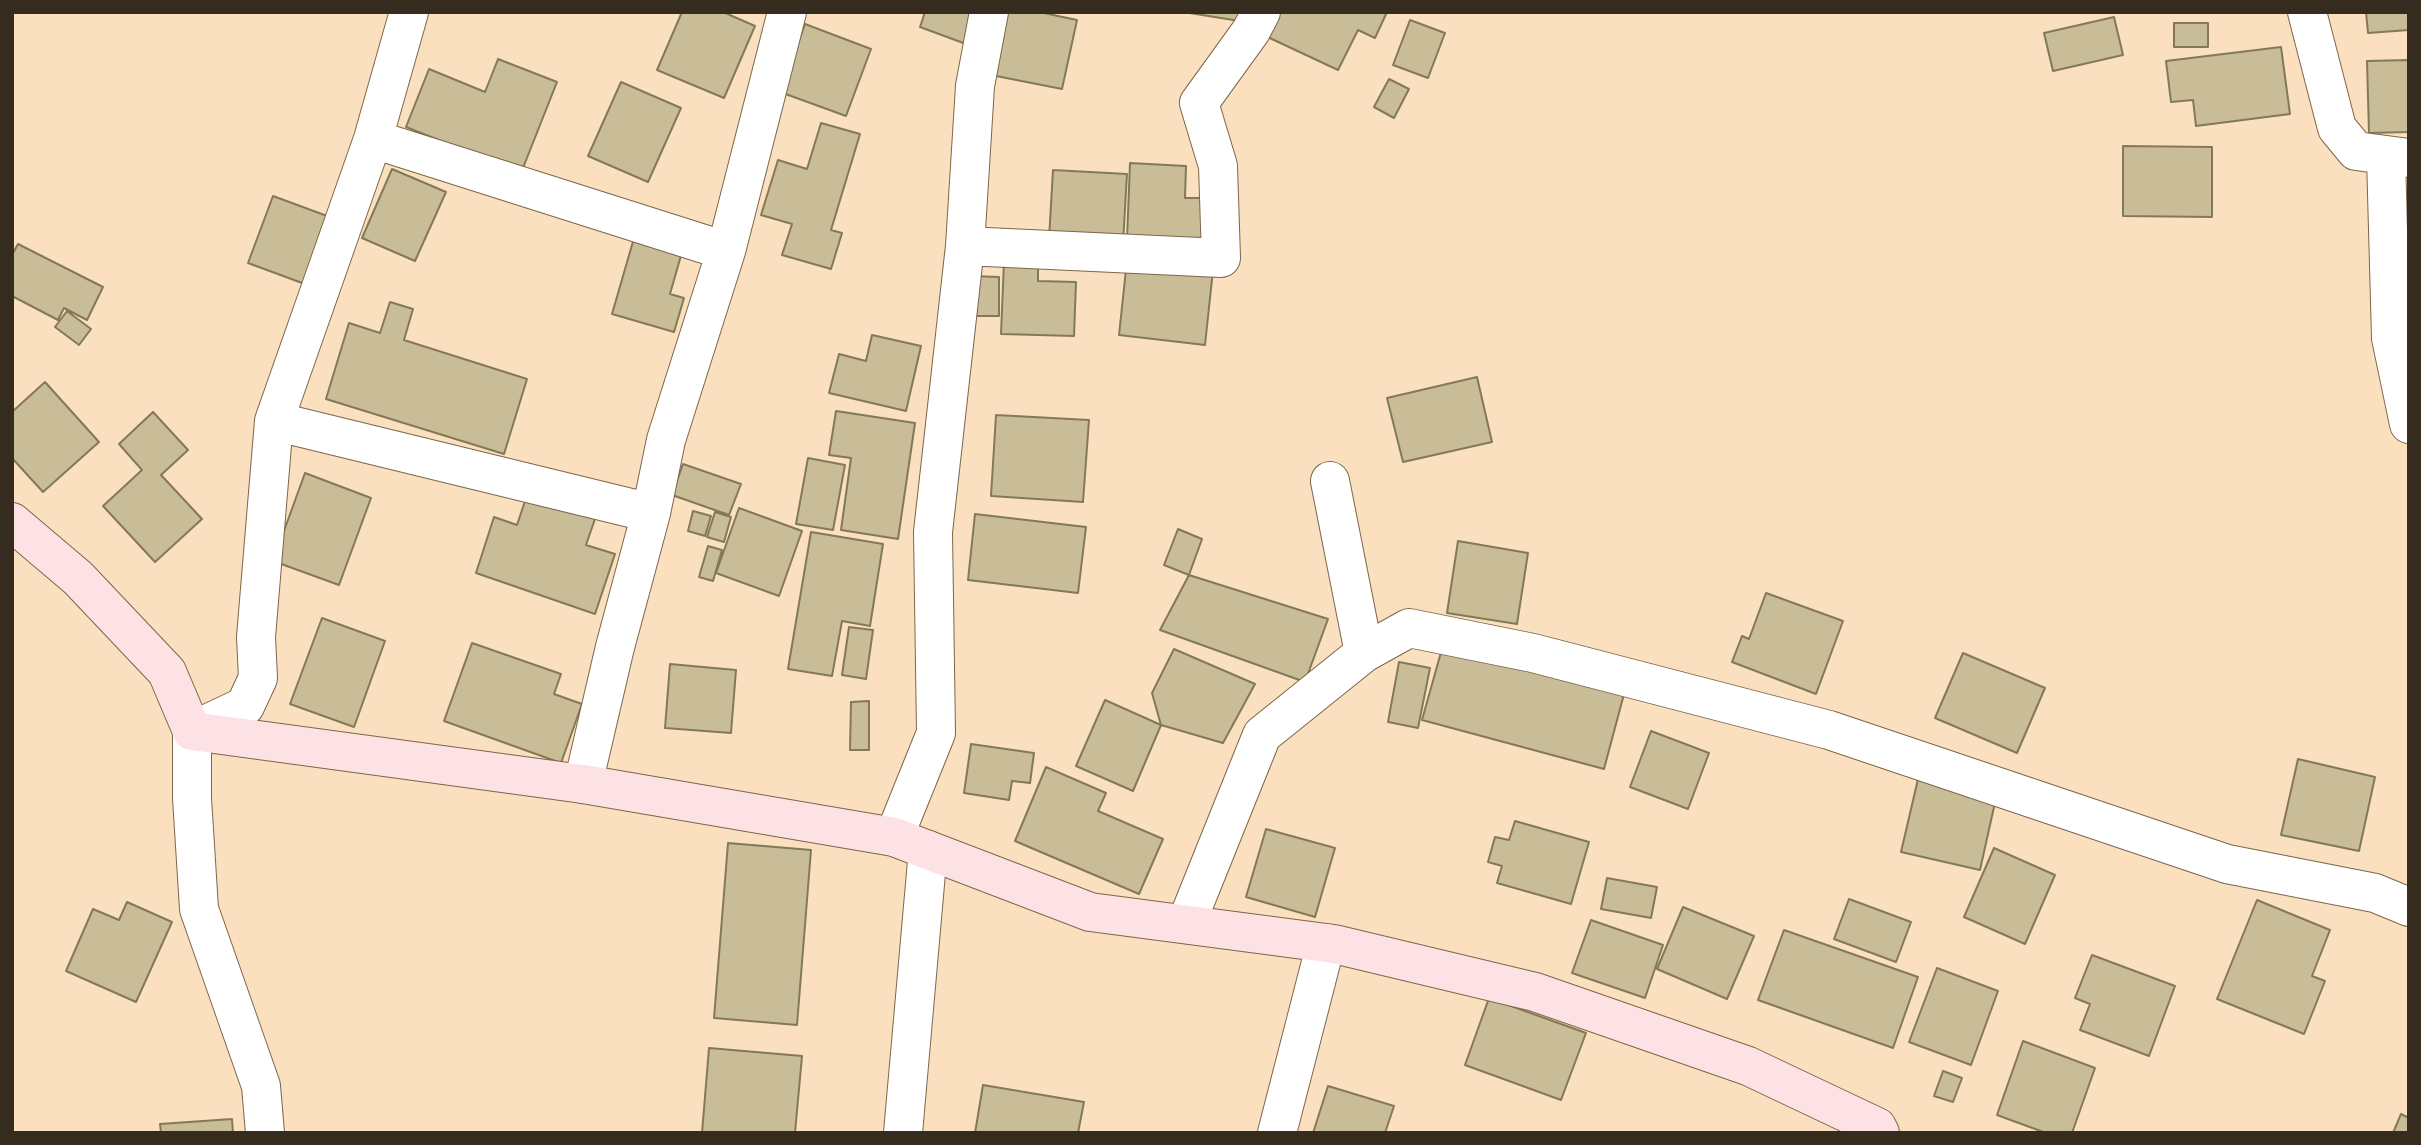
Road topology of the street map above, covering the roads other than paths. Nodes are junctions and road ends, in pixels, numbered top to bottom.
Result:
1 (409, 12) edge
2 (787, 12) edge
3 (989, 12) edge
4 (1261, 12) edge
5 (2307, 12) edge
6 (373, 139) junction
7 (2398, 157) edge
8 (965, 246) junction
9 (726, 251) junction
10 (274, 421) junction
11 (2409, 424) edge
12 (1330, 481) dead end
13 (651, 513) junction
14 (12, 522) edge
15 (1364, 653) junction
16 (192, 731) junction
17 (583, 784) junction
18 (911, 843) junction
19 (2409, 906) edge
20 (1186, 925) junction
21 (1326, 943) junction
22 (265, 1133) edge
23 (903, 1133) edge
24 (1277, 1133) edge
25 (1880, 1133) edge

1 - 6 street
2 - 9 street
3 - 8 street
4 - 8 street
5 - 7 street
6 - 9 street
6 - 10 street
7 - 11 street
8 - 18 street
9 - 13 street
10 - 13 street
10 - 16 street
12 - 15 street
13 - 17 street
14 - 16 main road
15 - 19 street
15 - 20 street
16 - 17 main road
16 - 22 street
17 - 18 main road
18 - 20 main road
18 - 23 street
20 - 21 main road
21 - 24 street
21 - 25 main road

